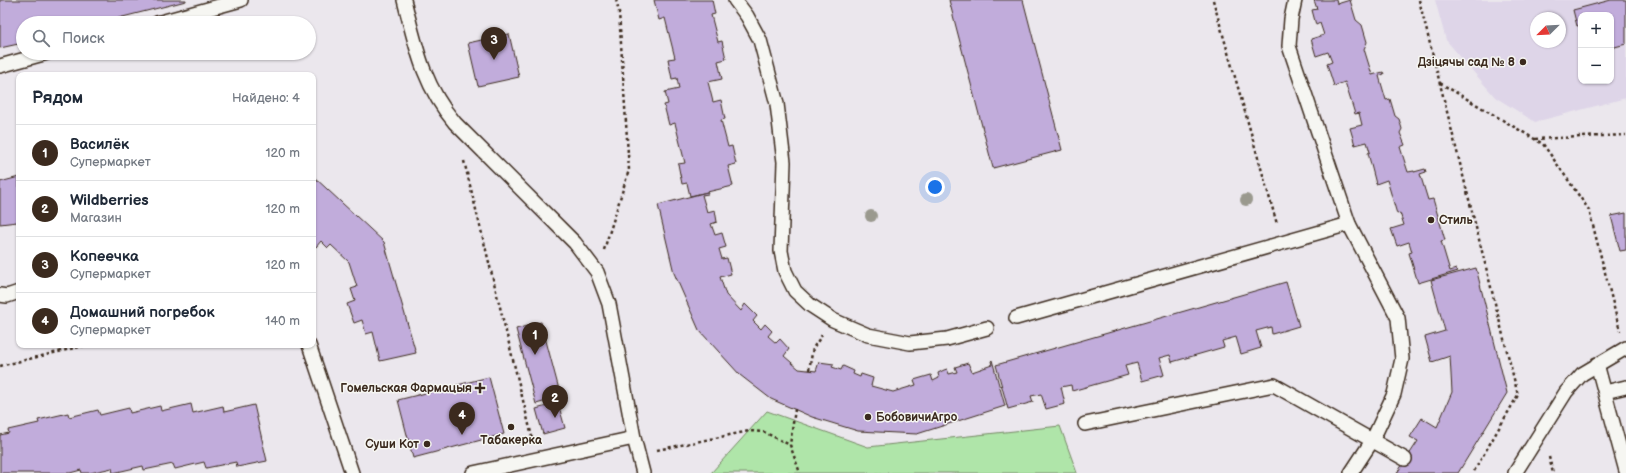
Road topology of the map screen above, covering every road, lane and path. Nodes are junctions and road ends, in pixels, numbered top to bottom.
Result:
1 (242, 0) edge
2 (404, 0) edge
3 (616, 0) edge
4 (735, 0) edge
5 (1213, 0) edge
6 (1295, 0) edge
7 (1419, 0) edge
8 (183, 16) edge
9 (22, 60) edge
10 (0, 66) edge
11 (1439, 83) junction
12 (1626, 135) edge
13 (1534, 139) junction
14 (462, 154) dead end
15 (1349, 224) junction
16 (1282, 242) junction
17 (597, 272) junction
18 (16, 293) edge
19 (0, 294) edge
20 (1016, 318) dead end
21 (833, 320) junction
22 (987, 328) dead end
23 (75, 348) edge
24 (310, 348) edge
25 (1625, 348) edge
26 (1597, 364) junction
27 (0, 366) edge
28 (809, 370) dead end
29 (1626, 387) edge
30 (1605, 392) junction
31 (796, 410) dead end
32 (1085, 424) dead end
33 (749, 431) dead end
34 (634, 438) junction
35 (1372, 441) junction
36 (790, 445) junction
37 (537, 459) junction
38 (1405, 459) dead end
39 (1626, 472) edge
40 (352, 473) edge
41 (473, 473) edge
42 (643, 473) edge
43 (800, 473) edge
44 (1351, 473) edge
45 (1473, 473) edge
46 (1515, 473) edge

1 - 8 lane
2 - 17 lane
3 - 17 path
4 - 21 lane
5 - 16 path
6 - 15 lane
7 - 11 path
9 - 10 lane
11 - 13 path
11 - 45 path
12 - 13 path
13 - 25 path
14 - 37 path
15 - 16 lane
15 - 35 lane
16 - 20 lane
17 - 34 lane
18 - 19 lane
21 - 22 lane
21 - 28 path
23 - 27 path
24 - 40 lane
25 - 26 lane
26 - 30 lane
26 - 46 lane
29 - 30 lane
30 - 39 lane
31 - 36 path
32 - 35 lane
33 - 36 path
34 - 37 lane
34 - 42 lane
35 - 38 lane
35 - 44 lane
36 - 43 path
37 - 41 lane

